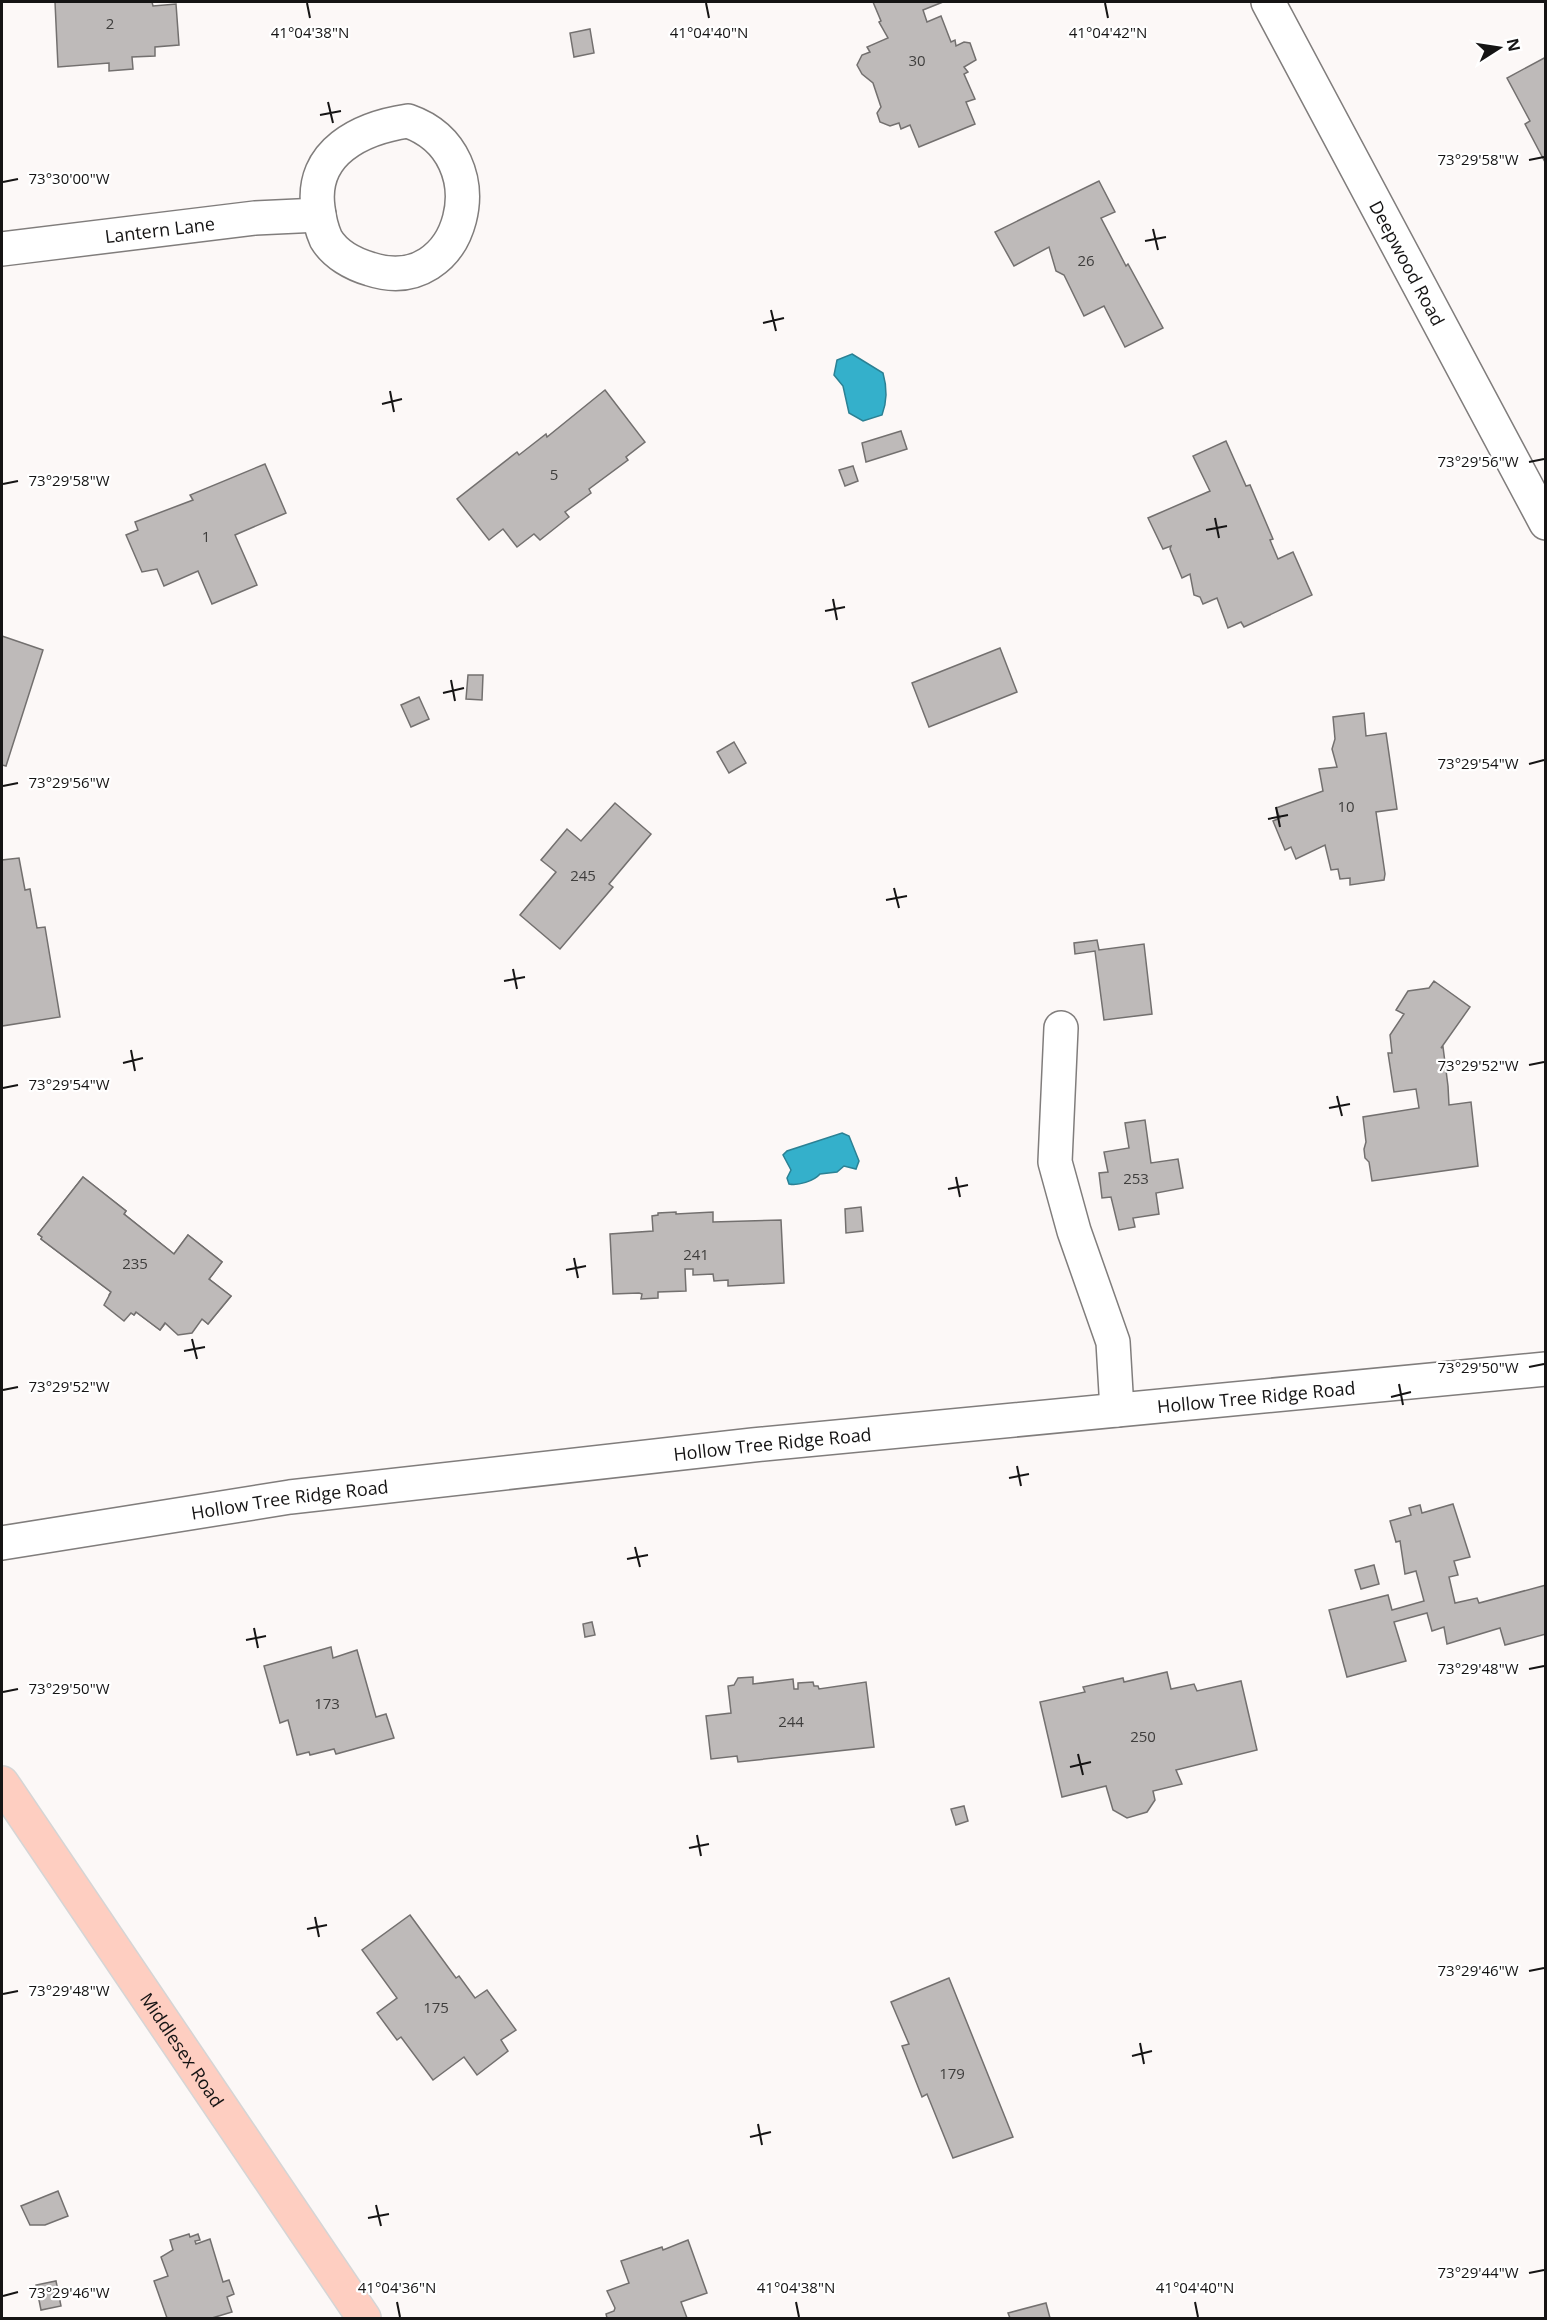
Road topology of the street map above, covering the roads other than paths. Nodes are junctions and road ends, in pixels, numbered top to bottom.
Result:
1 (1268, 2) edge
2 (319, 215) junction
3 (2, 249) edge
4 (1545, 523) edge
5 (1061, 1028) dead end
6 (1545, 1369) edge
7 (1117, 1410) junction
8 (2, 1543) edge
9 (2, 1783) edge
10 (364, 2319) edge

1 - 4 street, Deepwood Road
2 - 2 street
2 - 3 street, Lantern Lane
5 - 7 street
6 - 7 street, Hollow Tree Ridge Road
7 - 8 street, Hollow Tree Ridge Road
9 - 10 main road, Middlesex Road

